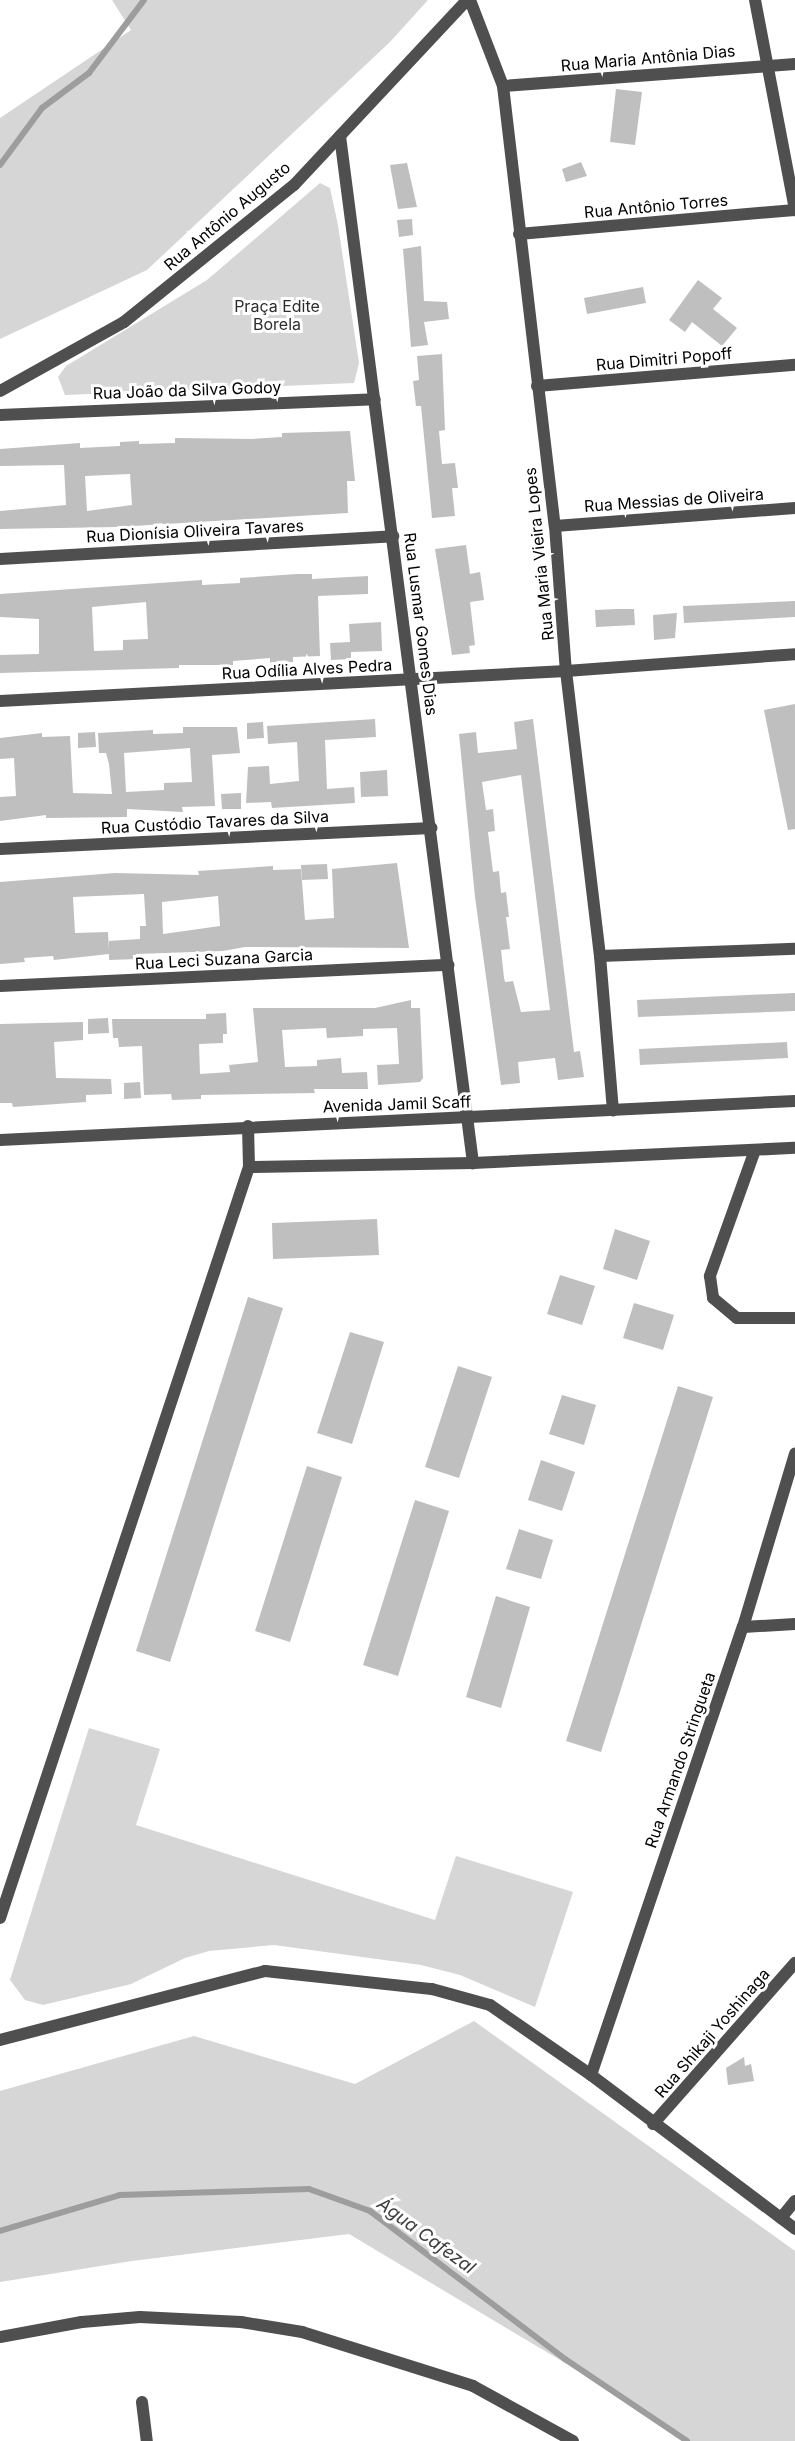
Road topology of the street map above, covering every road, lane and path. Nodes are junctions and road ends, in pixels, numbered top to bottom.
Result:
1 (469, 0) edge
2 (755, 0) edge
3 (795, 64) edge
4 (767, 65) junction
5 (503, 86) junction
6 (340, 136) junction
7 (795, 210) edge
8 (519, 234) junction
9 (795, 365) edge
10 (537, 386) junction
11 (0, 391) edge
12 (375, 399) junction
13 (0, 415) edge
14 (795, 508) edge
15 (555, 526) junction
16 (393, 536) junction
17 (0, 559) edge
18 (795, 654) edge
19 (566, 671) junction
20 (412, 680) junction
21 (0, 701) edge
22 (431, 828) junction
23 (0, 849) edge
24 (795, 949) edge
25 (600, 956) junction
26 (449, 965) junction
27 (0, 986) edge
28 (795, 1101) edge
29 (613, 1110) junction
30 (469, 1118) junction
31 (248, 1126) junction
32 (0, 1140) edge
33 (795, 1148) edge
34 (755, 1150) junction
35 (473, 1163) junction
36 (249, 1167) junction
37 (795, 1318) edge
38 (795, 1454) edge
39 (793, 1469) edge
40 (795, 1624) edge
41 (742, 1627) junction
42 (0, 1918) edge
43 (795, 1963) edge
44 (0, 2040) edge
45 (591, 2075) junction
46 (653, 2124) junction
47 (795, 2201) edge
48 (781, 2218) junction
49 (795, 2229) edge
50 (0, 2337) edge
51 (142, 2402) dead end
52 (147, 2441) edge
53 (573, 2441) edge

1 - 5 street, Rua Maria Vieira Lopes
1 - 6 street, Rua Antônio Augusto
2 - 4 street
3 - 4 street, Rua Maria Antônia Dias
4 - 5 street, Rua Maria Antônia Dias
4 - 7 street
5 - 8 street, Rua Maria Vieira Lopes
6 - 11 street, Rua Antônio Augusto
6 - 12 street, Rua Lusmar Gomes Dias
7 - 8 street, Rua Antônio Torres
8 - 10 street, Rua Maria Vieira Lopes
9 - 10 street, Rua Dimitri Popoff
10 - 15 street, Rua Maria Vieira Lopes
12 - 13 street, Rua João da Silva Godoy
12 - 16 street, Rua Lusmar Gomes Dias
14 - 15 street, Rua Messias de Oliveira
15 - 19 street, Rua Maria Vieira Lopes
16 - 17 street, Rua Dionísia Oliveira Tavares
16 - 20 street, Rua Lusmar Gomes Dias
18 - 19 street, Rua Odília Alves Pedra
19 - 20 street, Rua Odília Alves Pedra
19 - 25 street, Rua Maria Vieira Lopes
20 - 21 street, Rua Odília Alves Pedra
20 - 22 street, Rua Lusmar Gomes Dias
22 - 23 street, Rua Custódio Tavares da Silva
22 - 26 street, Rua Lusmar Gomes Dias
24 - 25 street
25 - 29 street, Rua Maria Vieira Lopes
26 - 27 street, Rua Leci Suzana Garcia
26 - 30 street, Rua Lusmar Gomes Dias
28 - 29 street, Avenida Jamil Scaff
29 - 30 street, Avenida Jamil Scaff
30 - 31 street, Avenida Jamil Scaff
30 - 35 street, Rua Lusmar Gomes Dias
31 - 32 street, Avenida Jamil Scaff
31 - 36 street
33 - 34 street
34 - 35 street
34 - 37 street
35 - 36 street
36 - 42 street
38 - 39 street, Rua Armando Stringueta
39 - 41 street, Rua Armando Stringueta
40 - 41 street
41 - 45 street, Rua Armando Stringueta
43 - 46 street, Rua Shikaji Yoshinaga
44 - 45 street
45 - 46 street
46 - 48 street
47 - 48 street
48 - 49 street
50 - 53 street
51 - 52 street

